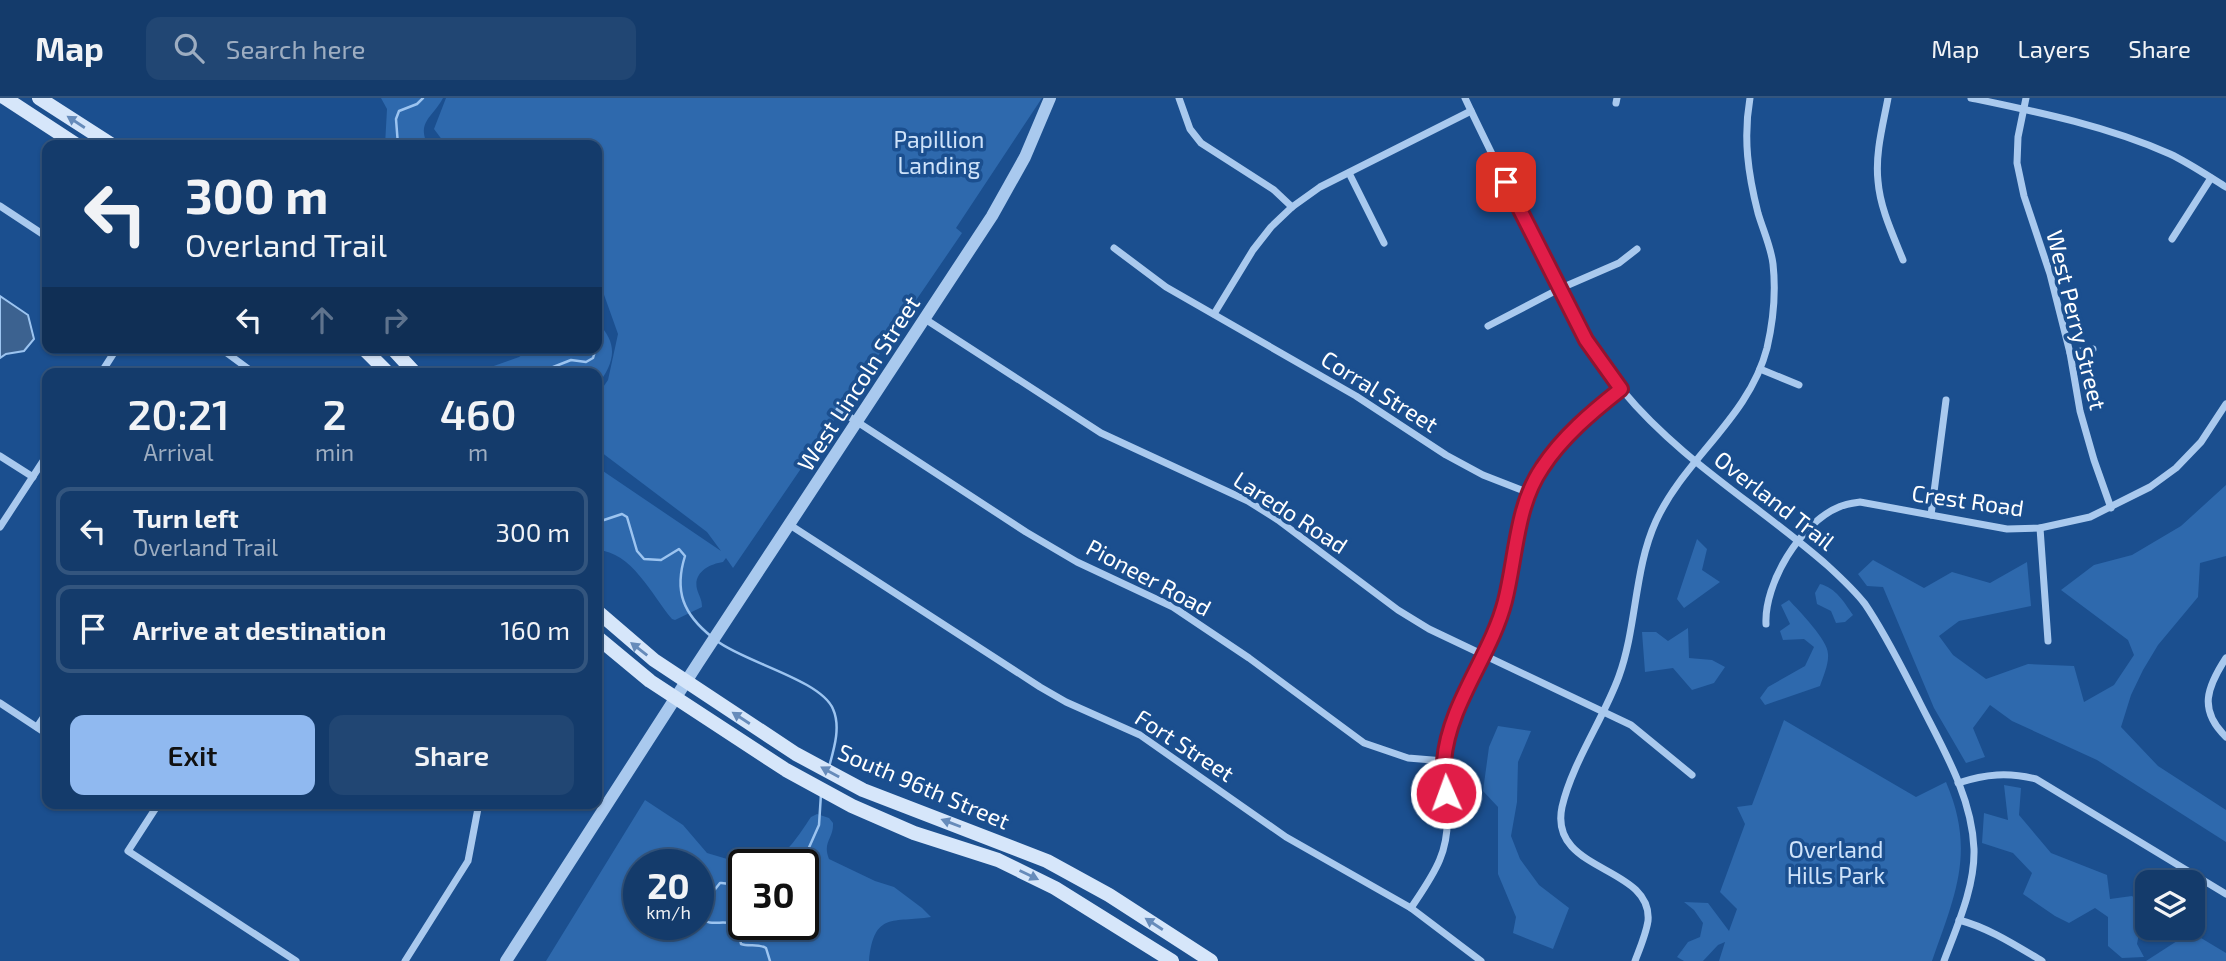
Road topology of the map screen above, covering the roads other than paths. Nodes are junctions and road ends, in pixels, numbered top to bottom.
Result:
1 (5, 98) edge
2 (39, 98) edge
3 (1050, 98) edge
4 (1179, 98) edge
5 (1465, 98) edge
6 (1750, 98) edge
7 (1888, 98) edge
8 (1971, 98) edge
9 (2026, 98) edge
10 (2022, 109) junction
11 (1471, 111) junction
12 (69, 140) edge
13 (104, 140) edge
14 (1349, 173) junction
15 (2211, 178) junction
16 (2226, 187) edge
17 (0, 206) edge
18 (1292, 207) junction
19 (42, 234) edge
20 (2172, 239) dead end
21 (1384, 243) dead end
22 (1114, 248) dead end
23 (1637, 249) dead end
24 (1903, 260) dead end
25 (1559, 289) junction
26 (1214, 314) junction
27 (925, 319) junction
28 (1488, 326) dead end
29 (2093, 349) dead end
30 (2070, 353) junction
31 (228, 354) edge
32 (369, 354) edge
33 (398, 354) edge
34 (247, 368) edge
35 (383, 368) edge
36 (410, 368) edge
37 (1760, 369) junction
38 (1799, 385) dead end
39 (1621, 389) junction
40 (1946, 400) dead end
41 (2226, 404) edge
42 (839, 410) dead end
43 (858, 422) junction
44 (0, 456) edge
45 (42, 463) edge
46 (1696, 463) junction
47 (33, 477) junction
48 (1529, 493) junction
49 (2111, 508) junction
50 (1931, 515) junction
51 (790, 525) junction
52 (0, 527) edge
53 (2040, 528) junction
54 (1798, 542) junction
55 (602, 616) edge
56 (1766, 624) dead end
57 (2048, 640) dead end
58 (602, 641) edge
59 (1483, 656) junction
60 (2226, 658) edge
61 (686, 681) junction
62 (676, 697) junction
63 (0, 703) edge
64 (1603, 711) junction
65 (42, 720) edge
66 (37, 727) junction
67 (42, 730) edge
68 (2226, 737) edge
69 (1444, 761) junction
70 (1692, 775) dead end
71 (1958, 783) junction
72 (155, 809) edge
73 (478, 809) edge
74 (2226, 894) edge
75 (1411, 908) junction
76 (1959, 920) junction
77 (296, 961) edge
78 (405, 961) edge
79 (506, 961) edge
80 (1172, 961) edge
81 (1211, 961) edge
82 (1481, 961) edge
83 (1635, 961) edge
84 (1944, 961) edge
85 (2042, 961) edge

1 - 12 main road
13 -> 2 main road
3 - 27 street, West Lincoln Street
4 - 18 street
5 - 11 street, Overland Trail
6 - 37 street
7 - 24 street
8 - 10 street
9 - 10 street, West Perry Street
10 - 15 street
10 - 30 street, West Perry Street
11 - 14 street
11 - 25 street, Overland Trail
14 - 18 street
14 - 21 street
15 - 16 street
15 - 20 street
17 - 19 street
18 - 26 street
22 - 26 street, Corral Street
23 - 25 street
25 - 28 street
25 - 39 street, Overland Trail
26 - 48 street, Corral Street
27 - 43 street, West Lincoln Street
27 - 59 street, Laredo Road
29 - 30 street
30 - 49 street, West Perry Street
31 - 34 street
32 - 35 main road
33 - 36 main road
37 - 38 street
37 - 46 street
39 - 46 street, Overland Trail
39 - 48 street
40 - 50 street
41 - 49 street, Crest Road
42 - 43 street, Pioneer Road
43 - 51 street, West Lincoln Street
43 - 69 street, Pioneer Road
44 - 47 street
45 - 47 street
46 - 54 street, Overland Trail
46 - 64 street
47 - 52 street
48 - 59 street
49 - 53 street, Crest Road
50 - 53 street, Crest Road
50 - 54 street, Crest Road
51 - 61 street, West Lincoln Street
51 - 75 street, Fort Street
53 - 57 street
54 - 56 street, Crest Road
54 - 71 street, Overland Trail
61 -> 55 main road, South 96th Street
58 - 62 main road, South 96th Street
59 - 64 street, Laredo Road
59 - 69 street
60 - 68 street
61 - 62 street, West Lincoln Street
81 -> 61 main road, South 96th Street
62 - 79 street, West Lincoln Street
62 -> 80 main road, South 96th Street
63 - 66 street
64 - 70 street, Laredo Road
64 - 83 street
65 - 66 street
66 - 67 street
69 - 75 street
71 - 74 street
71 - 76 street, Overland Trail
72 - 77 street
73 - 78 street
75 - 82 street, Fort Street
76 - 84 street, Overland Trail
76 - 85 street

